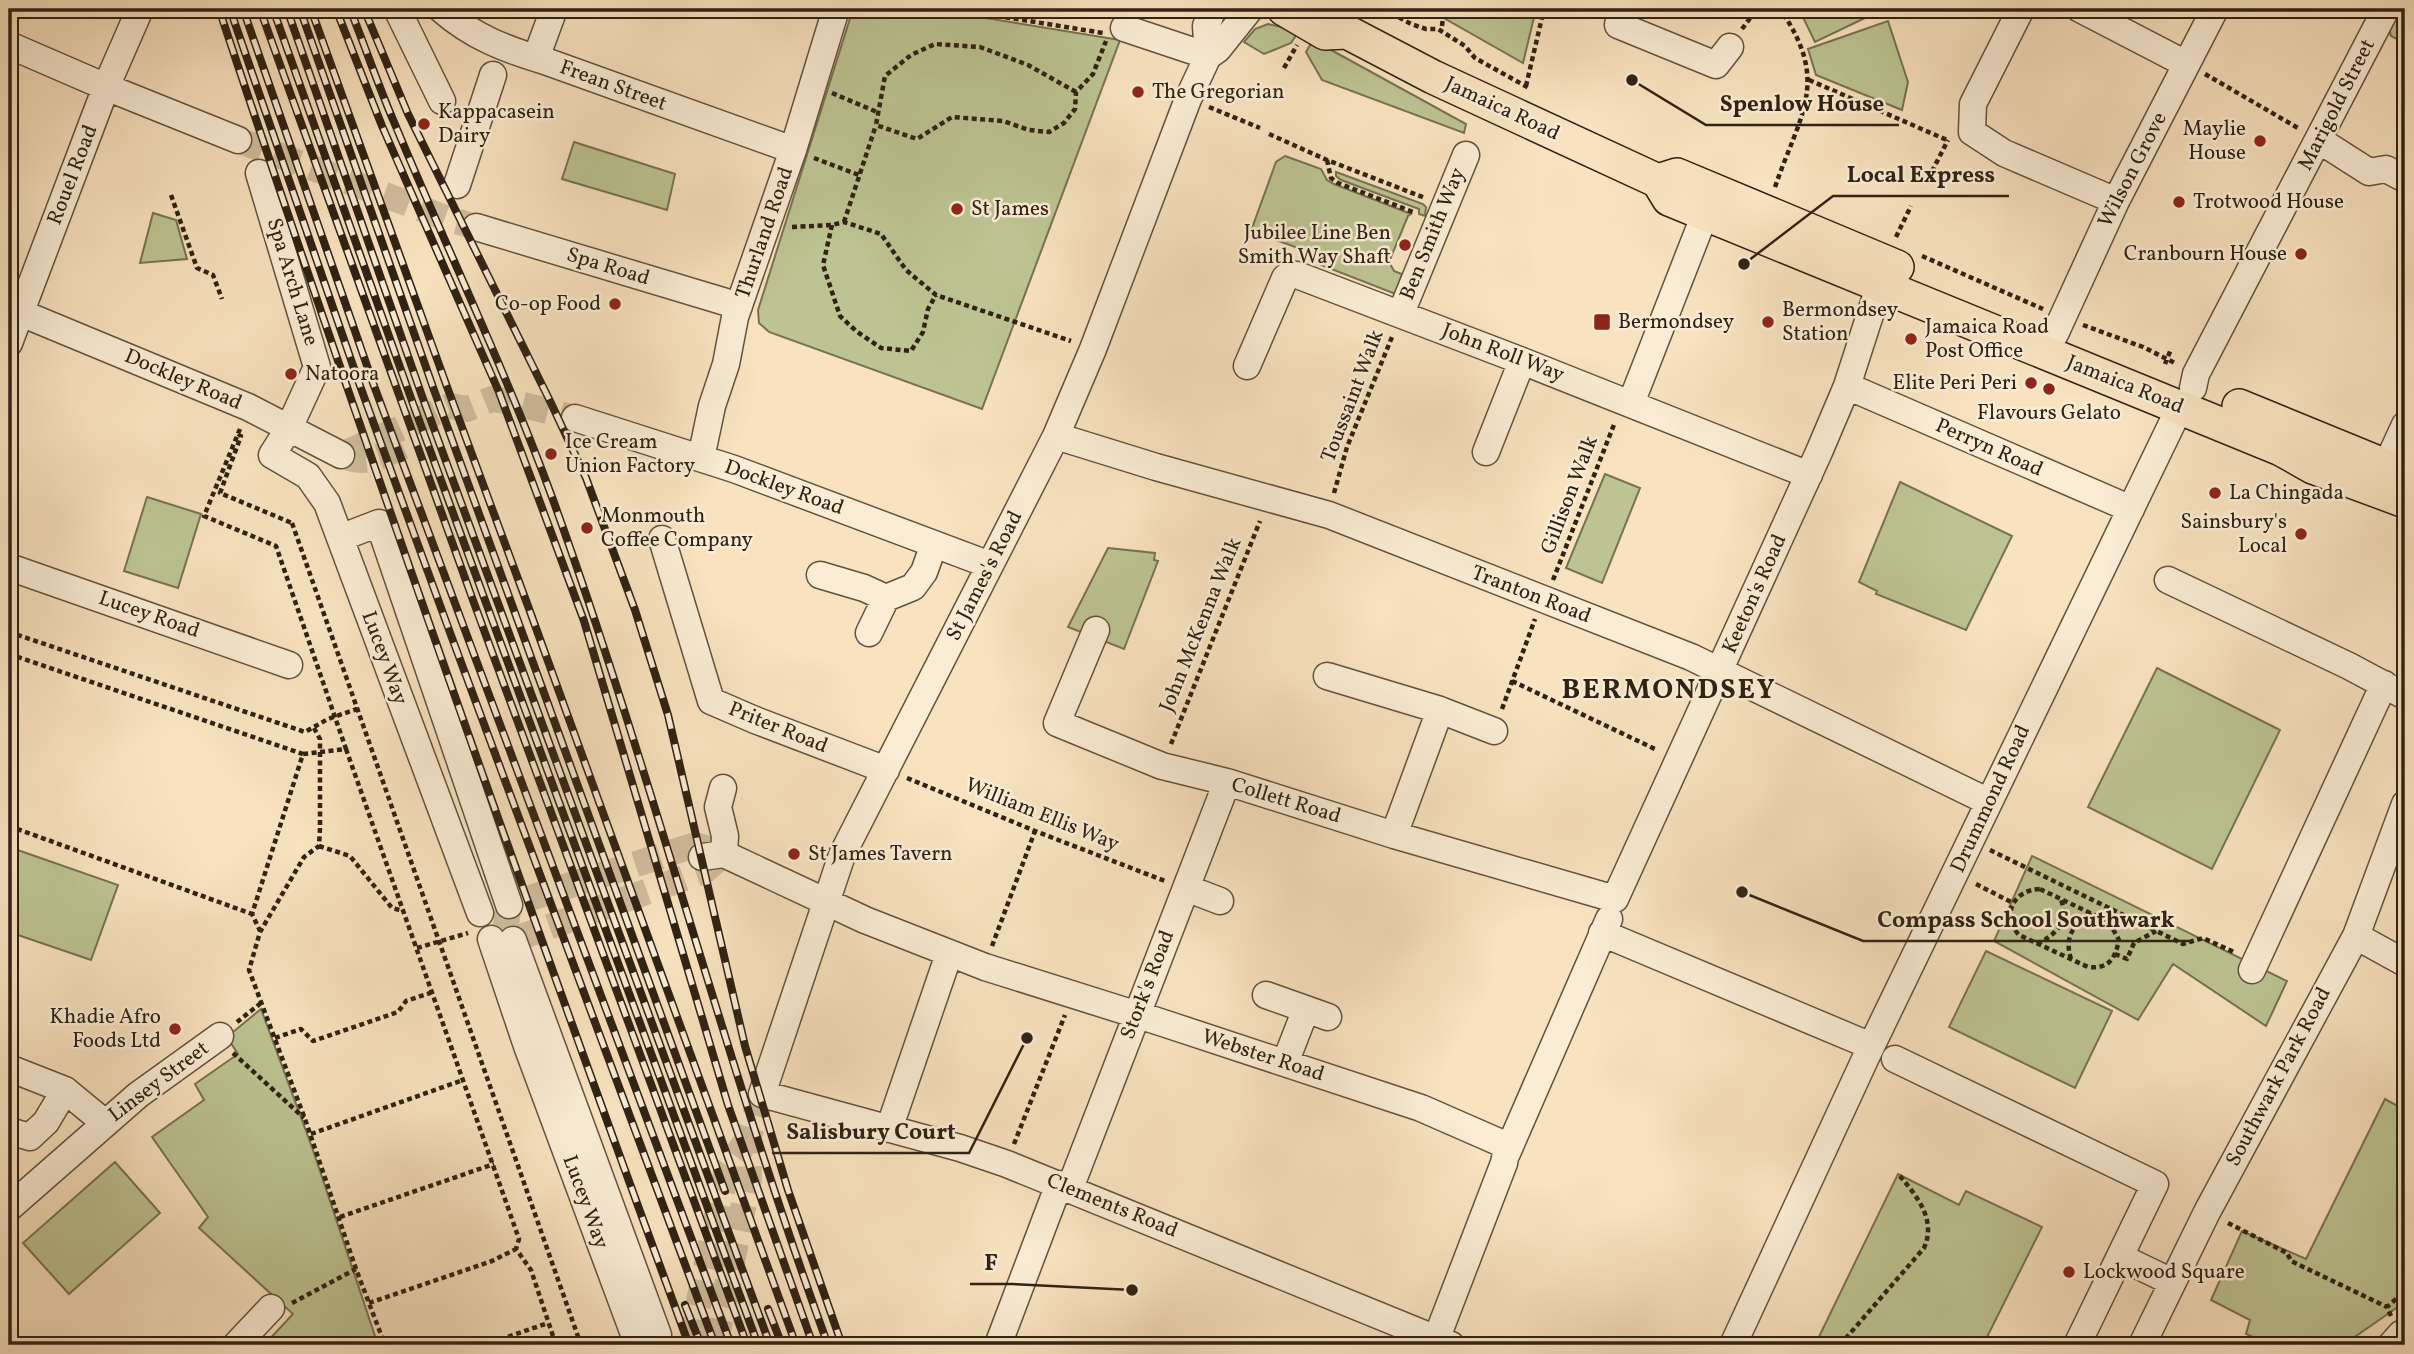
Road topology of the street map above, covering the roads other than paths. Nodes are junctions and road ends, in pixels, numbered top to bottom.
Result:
1 (140, 9) edge
2 (397, 9) edge
3 (441, 9) edge
4 (554, 9) edge
5 (836, 9) edge
6 (1213, 9) edge
7 (1250, 9) edge
8 (1284, 9) edge
9 (1620, 9) edge
10 (2021, 9) edge
11 (2080, 9) edge
12 (2215, 9) edge
13 (2386, 9) edge
14 (1340, 21) edge
15 (1116, 31) road end
16 (9, 45) edge
17 (1730, 47) dead end
18 (1208, 56) junction
19 (536, 58) junction
20 (499, 62) junction
21 (2186, 64) junction
22 (106, 88) junction
23 (442, 100) dead end
24 (238, 140) tunnel mouth
25 (2319, 140) junction
26 (793, 150) junction
27 (1466, 155) dead end
28 (259, 173) dead end
29 (2405, 179) edge
30 (1658, 181) junction
31 (457, 185) dead end
32 (2116, 201) junction
33 (1705, 214) junction
34 (476, 227) tunnel mouth
35 (1880, 284) junction
36 (740, 306) junction
37 (21, 313) junction
38 (1401, 313) junction
39 (2055, 334) junction
40 (9, 343) edge
41 (1522, 361) junction
42 (1247, 366) dead end
43 (1847, 386) junction
44 (1633, 398) junction
45 (2187, 398) junction
46 (575, 418) tunnel mouth
47 (2405, 425) edge
48 (289, 428) junction
49 (1055, 436) junction
50 (1486, 452) dead end
51 (341, 455) dead end
52 (701, 458) junction
53 (2396, 470) edge
54 (1809, 475) junction
55 (2405, 501) edge
56 (2131, 509) junction
57 (340, 538) junction
58 (662, 538) dead end
59 (934, 544) junction
60 (990, 565) junction
61 (9, 567) edge
62 (820, 575) dead end
63 (2168, 580) dead end
64 (886, 598) junction
65 (1096, 630) dead end
66 (869, 633) dead end
67 (289, 665) dead end
68 (1721, 670) junction
69 (1327, 676) dead end
70 (2395, 690) edge
71 (1440, 710) junction
72 (1494, 731) road end
73 (886, 769) junction
74 (1227, 782) junction
75 (723, 788) dead end
76 (1989, 802) junction
77 (2405, 804) edge
78 (1394, 835) junction
79 (1186, 888) junction
80 (1220, 901) dead end
81 (825, 902) junction
82 (509, 905) dead end
83 (1610, 914) junction
84 (2356, 936) junction
85 (950, 954) junction
86 (2405, 962) edge
87 (2253, 966) road end
88 (1266, 995) dead end
89 (1136, 1014) junction
90 (220, 1036) road end
91 (1871, 1046) junction
92 (1895, 1059) dead end
93 (1285, 1063) junction
94 (9, 1068) edge
95 (65, 1090) junction
96 (762, 1094) joint
97 (105, 1123) junction
98 (889, 1129) junction
99 (9, 1131) edge
100 (1507, 1153) junction
101 (1064, 1186) junction
102 (9, 1209) edge
103 (2120, 1257) junction
104 (2172, 1282) junction
105 (276, 1308) road end
106 (1440, 1343) edge
107 (637, 1344) edge
108 (236, 1345) edge
109 (999, 1345) edge
110 (1734, 1345) edge
111 (2077, 1345) edge
112 (2142, 1345) edge

1 - 22 street, Rouel Road
2 - 23 street
3 - 20 street, Frean Street
4 - 19 street
5 - 26 street, Thurland Road
6 - 18 street, St James's Road
7 - 18 street, St James's Road
8 - 14 main road, Jamaica Road
9 - 17 street
10 - 32 street
11 - 21 street
12 - 21 street, Wilson Grove
13 - 25 street, Marigold Street
14 - 30 main road, Jamaica Road
15 - 18 street
16 - 22 street
18 - 49 street, St James's Road
19 - 20 street, Frean Street
19 - 26 street, Frean Street
20 - 31 street
21 - 32 street, Wilson Grove
22 - 24 street
22 - 37 street, Rouel Road
25 - 29 street
25 - 45 street, Marigold Street
26 - 36 street, Thurland Road
27 - 38 street, Ben Smith Way
28 - 48 street, Spa Arch Lane
30 - 33 main road, Jamaica Road
30 - 39 main road, Jamaica Road
32 - 39 street, Wilson Grove
33 - 35 main road, Jamaica Road
33 - 44 street
34 - 36 street, Spa Road
35 - 43 street, Keeton's Road
35 - 45 main road, Jamaica Road
36 - 52 street, Thurland Road
37 - 40 street, Rouel Road
37 - 48 street, Dockley Road
38 - 41 street, John Roll Way
38 - 42 street, John Roll Way
39 - 45 main road, Jamaica Road
41 - 44 street, John Roll Way
41 - 50 street
43 - 54 street, Keeton's Road
43 - 56 street, Perryn Road
44 - 54 street, John Roll Way
45 - 53 main road, Jamaica Road
45 - 55 main road, Jamaica Road
45 - 56 street, Drummond Road
46 - 52 street, Dockley Road
47 - 53 street
48 - 51 street, Dockley Road
48 - 57 street, Lucey Way
49 - 60 street, St James's Road
49 - 68 street, Tranton Road
52 - 59 street, Dockley Road
54 - 68 street, Keeton's Road
56 - 76 street, Drummond Road
57 - 82 street
57 - 107 street, Lucey Way
58 - 73 street, Priter Road
59 - 60 street, Dockley Road
59 - 64 street
60 - 73 street, St James's Road
61 - 67 street, Lucey Road
62 - 64 street
63 - 70 street
64 - 66 street
65 - 74 street, Collett Road
68 - 76 street, Tranton Road
68 - 83 street, Keeton's Road
69 - 71 street
70 - 87 street
71 - 72 street
71 - 78 street
73 - 81 street, St James's Road
74 - 78 street, Collett Road
74 - 79 street, Stork's Road
75 - 81 street, Webster Road
76 - 91 street, Drummond Road
77 - 84 street, Southwark Park Road
78 - 83 street, Collett Road
79 - 80 street
79 - 89 street, Stork's Road
81 - 85 street, Webster Road
81 - 96 street, St James's Road
83 - 91 street, Collett Road
83 - 100 street, Keeton's Road
84 - 86 street
84 - 104 street, Southwark Park Road
85 - 89 street, Webster Road
85 - 98 street
88 - 93 street
89 - 93 street, Webster Road
89 - 101 street, Stork's Road
90 - 97 street, Linsey Street
91 - 110 street, Drummond Road
92 - 103 street
93 - 100 street, Webster Road
94 - 95 street
95 - 97 street
95 - 99 street
96 - 98 street, Clements Road
97 - 102 street, Linsey Street
98 - 101 street, Clements Road
100 - 106 street
101 - 106 street, Clements Road
101 - 109 street, Stork's Road
103 - 104 street
103 - 111 street
104 - 112 street, Southwark Park Road
105 - 108 street

